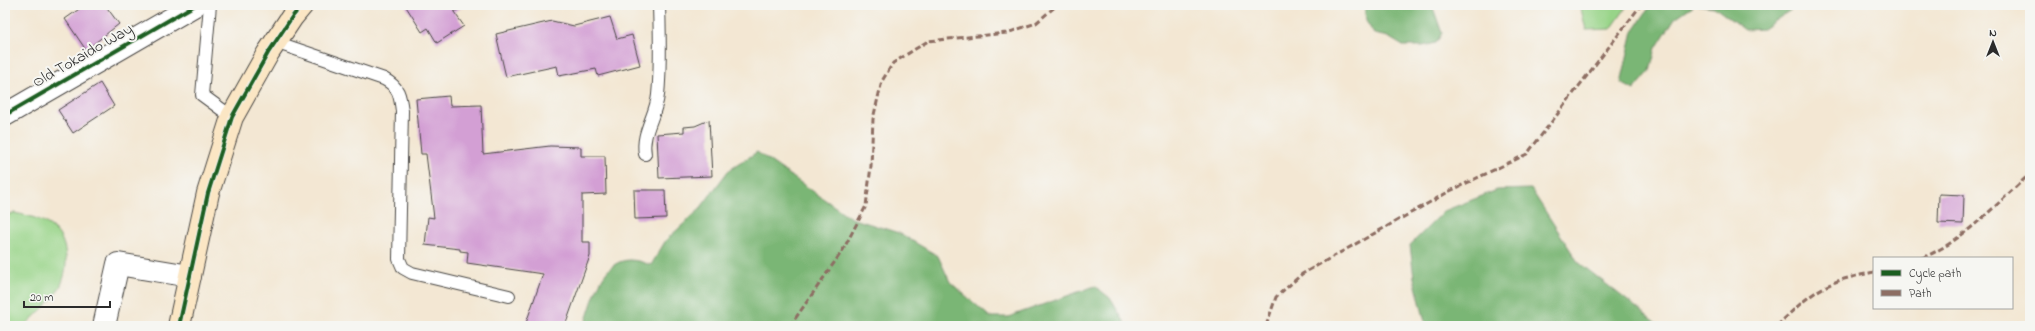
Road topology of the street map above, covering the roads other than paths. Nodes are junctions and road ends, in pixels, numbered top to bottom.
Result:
1 (194, 5) edge
2 (210, 5) edge
3 (302, 5) edge
4 (659, 5) edge
5 (275, 42) junction
6 (5, 115) edge
7 (232, 116) junction
8 (645, 154) dead end
9 (190, 276) junction
10 (510, 296) dead end
11 (104, 326) edge
12 (179, 326) edge

1 - 6 street, Old Tokaido Way
2 - 7 lane
3 - 5 street
4 - 8 lane
5 - 7 street
5 - 10 lane
7 - 9 street
9 - 11 street
9 - 12 street

